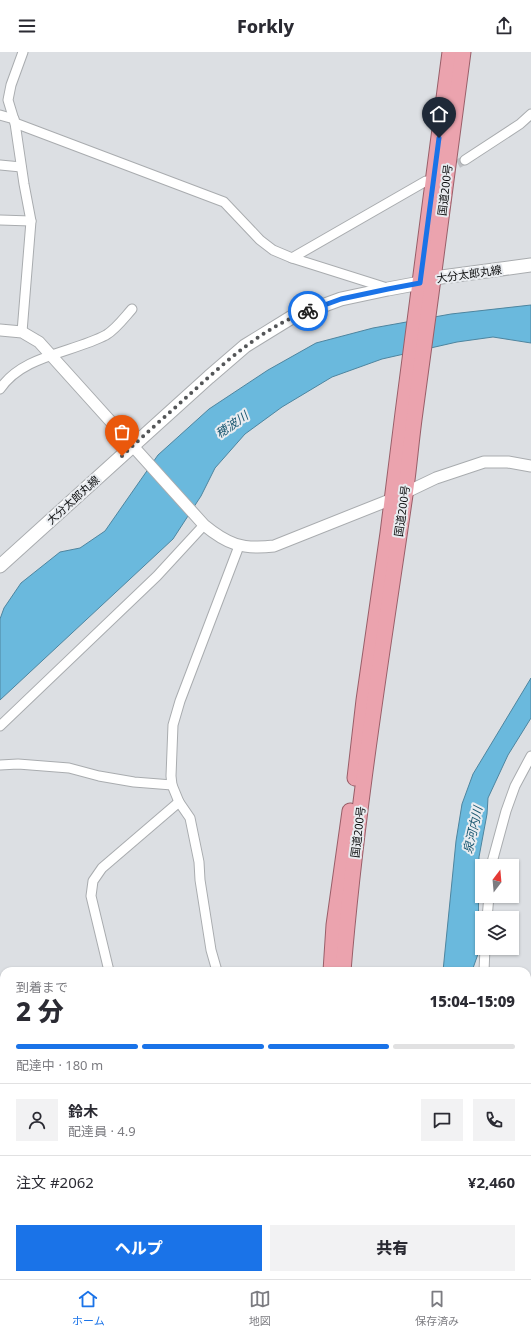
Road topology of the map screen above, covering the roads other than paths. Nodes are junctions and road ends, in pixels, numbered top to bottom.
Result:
1 (23, 52) edge
2 (450, 52) edge
3 (463, 52) edge
4 (531, 114) edge
5 (0, 115) edge
6 (14, 121) junction
7 (464, 160) tunnel mouth
8 (0, 165) edge
9 (21, 167) junction
10 (426, 180) dead end
11 (0, 220) edge
12 (31, 222) junction
13 (292, 258) junction
14 (531, 265) edge
15 (426, 287) junction
16 (388, 289) junction
17 (132, 309) dead end
18 (0, 330) edge
19 (22, 332) junction
20 (52, 355) junction
21 (0, 389) edge
22 (135, 448) junction
23 (531, 466) edge
24 (399, 496) junction
25 (204, 524) junction
26 (239, 546) junction
27 (0, 566) edge
28 (0, 726) edge
29 (531, 756) edge
30 (0, 765) edge
31 (172, 785) junction
32 (179, 802) junction
33 (494, 859) edge
34 (484, 955) edge
35 (108, 967) edge
36 (216, 967) edge
37 (331, 967) edge
38 (343, 967) edge
39 (484, 967) edge

1 - 6 street
2 - 15 highway, 国道200号
3 - 15 highway, 国道200号
4 - 7 street
5 - 6 street
6 - 9 street
6 - 13 street
8 - 9 street
9 - 12 street
10 - 13 street
11 - 12 street
12 - 19 street
13 - 16 street
14 - 15 main road, 大分太郎丸線
15 - 16 main road, 大分太郎丸線
15 - 24 highway, 国道200号
16 - 22 main road, 大分太郎丸線
17 - 20 street
18 - 19 street
19 - 20 street
20 - 21 street
20 - 22 street
22 - 25 street
22 - 27 main road, 大分太郎丸線
23 - 24 street
24 - 26 street
24 - 37 highway, 国道200号
24 - 38 highway, 国道200号
25 - 26 street
25 - 28 street
26 - 31 street
29 - 33 street
30 - 31 street
31 - 32 street
32 - 35 street
32 - 36 street
34 - 39 street

